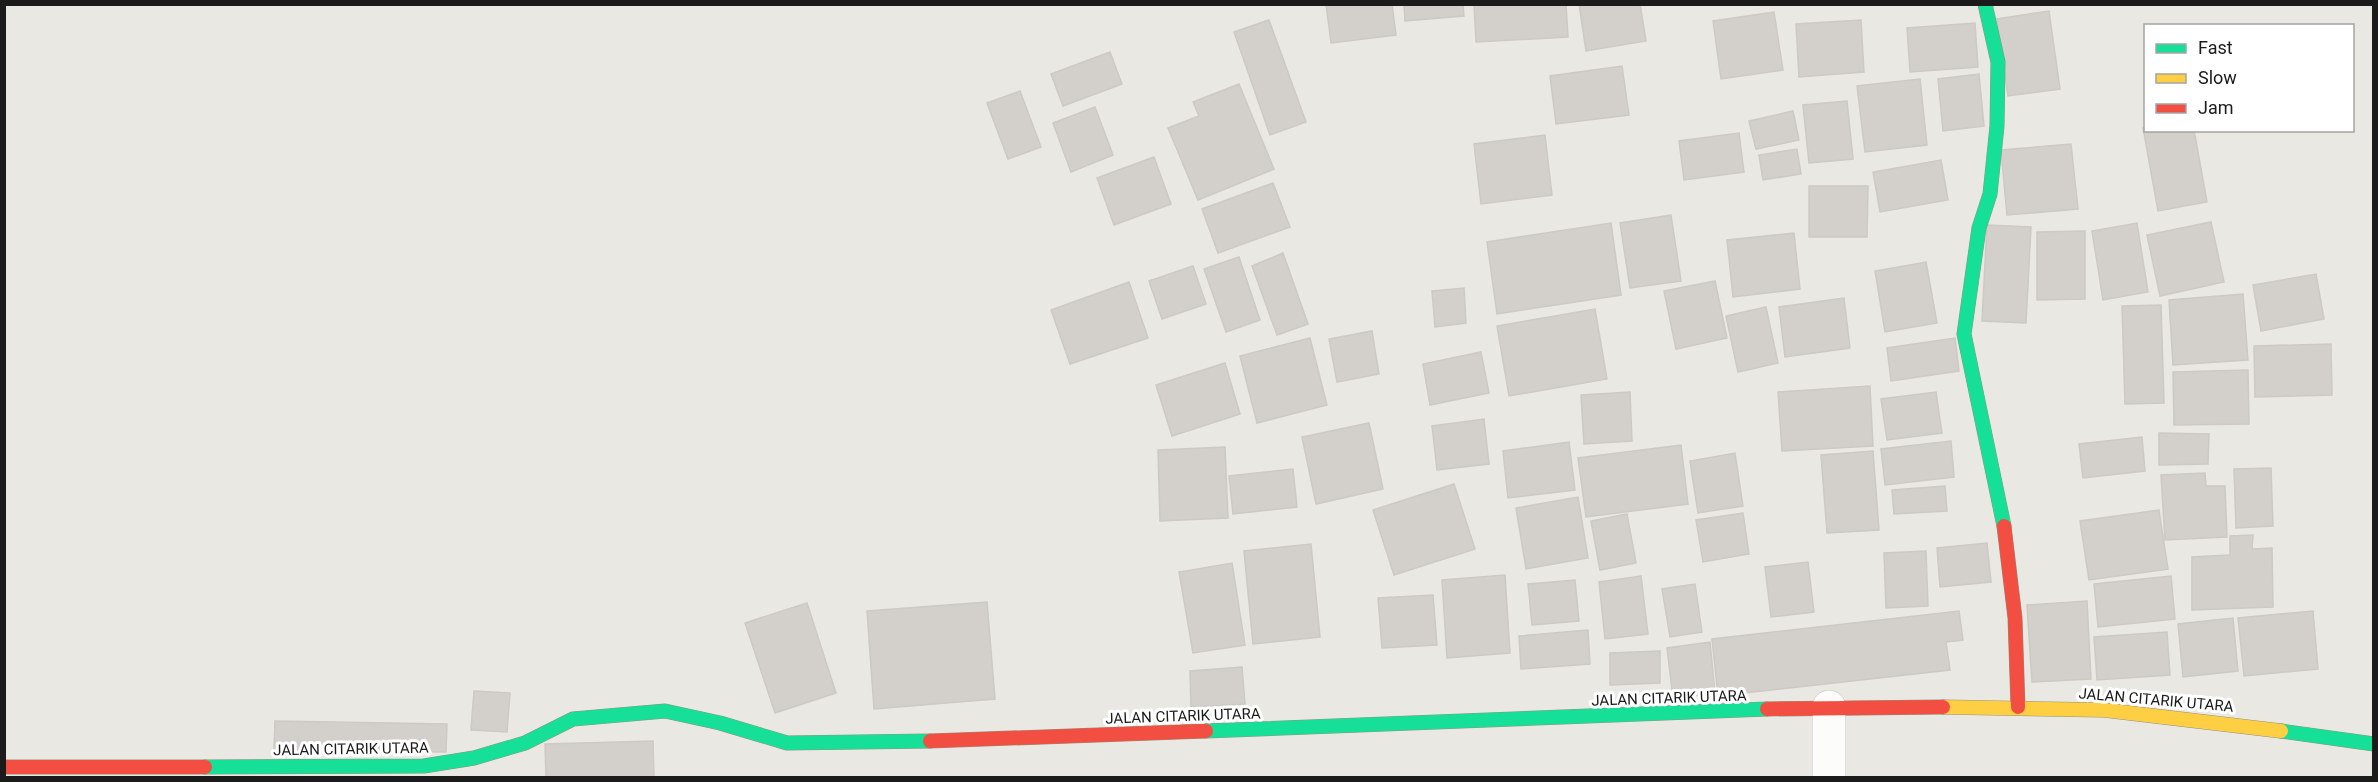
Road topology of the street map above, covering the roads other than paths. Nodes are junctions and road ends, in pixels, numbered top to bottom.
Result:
1 (1985, 4) edge
2 (2018, 707) junction
3 (1829, 721) junction
4 (2373, 744) edge
5 (4, 767) edge
6 (1829, 777) edge

1 - 2 street
2 - 3 street, JALAN CITARIK UTARA
2 - 4 street, JALAN CITARIK UTARA
3 - 5 street, JALAN CITARIK UTARA
3 - 6 street

